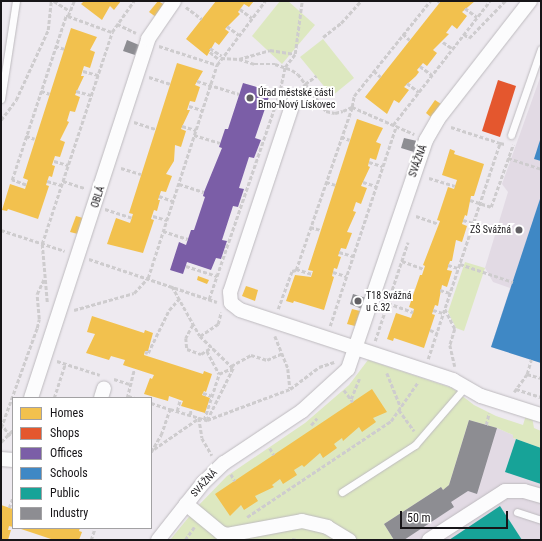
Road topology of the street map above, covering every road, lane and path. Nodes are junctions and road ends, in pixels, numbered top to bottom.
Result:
1 (16, 1) edge
2 (51, 1) edge
3 (54, 1) edge
4 (74, 1) edge
5 (134, 1) edge
6 (265, 1) edge
7 (302, 1) edge
8 (361, 1) edge
9 (430, 1) edge
10 (490, 1) edge
11 (505, 1) edge
12 (530, 1) edge
13 (180, 4) edge
14 (465, 8) dead end
15 (240, 9) dead end
16 (70, 11) junction
17 (68, 16) junction
18 (252, 18) junction
19 (477, 18) junction
20 (202, 19) dead end
21 (227, 26) dead end
22 (112, 32) junction
23 (403, 34) junction
24 (464, 34) junction
25 (239, 35) junction
26 (323, 37) dead end
27 (410, 40) dead end
28 (153, 42) dead end
29 (443, 42) dead end
30 (55, 46) junction
31 (210, 48) dead end
32 (453, 48) junction
33 (65, 49) dead end
34 (541, 49) edge
35 (210, 52) dead end
36 (295, 54) junction
37 (221, 58) junction
38 (239, 59) junction
39 (217, 65) junction
40 (420, 66) dead end
41 (285, 67) junction
42 (83, 71) dead end
43 (374, 71) junction
44 (432, 75) junction
45 (98, 76) junction
46 (316, 76) dead end
47 (148, 77) dead end
48 (381, 77) dead end
49 (197, 81) dead end
50 (407, 83) dead end
51 (170, 84) dead end
52 (305, 84) junction
53 (210, 85) junction
54 (41, 91) junction
55 (76, 91) dead end
56 (419, 92) junction
57 (50, 94) dead end
58 (239, 94) dead end
59 (91, 95) junction
60 (1, 99) edge
61 (268, 102) dead end
62 (293, 103) joint
63 (276, 105) junction
64 (188, 106) dead end
65 (352, 107) junction
66 (202, 110) junction
67 (1, 120) edge
68 (134, 122) dead end
69 (454, 123) dead end
70 (394, 125) junction
71 (182, 126) dead end
72 (451, 127) junction
73 (156, 129) dead end
74 (196, 130) junction
75 (447, 133) dead end
76 (194, 135) junction
77 (415, 135) dead end
78 (511, 135) dead end
79 (26, 136) junction
80 (341, 138) junction
81 (36, 139) dead end
82 (350, 140) dead end
83 (220, 143) dead end
84 (512, 147) dead end
85 (508, 158) junction
86 (54, 161) dead end
87 (369, 162) dead end
88 (68, 165) junction
89 (382, 166) junction
90 (119, 167) dead end
91 (541, 169) edge
92 (431, 170) dead end
93 (141, 174) dead end
94 (429, 178) junction
95 (47, 180) dead end
96 (63, 181) junction
97 (326, 182) junction
98 (363, 182) dead end
99 (179, 184) junction
100 (426, 184) dead end
101 (26, 185) dead end
102 (61, 185) junction
103 (336, 185) dead end
104 (376, 186) junction
105 (455, 186) dead end
106 (99, 192) junction
107 (204, 192) dead end
108 (159, 196) dead end
109 (470, 200) dead end
110 (174, 201) junction
111 (480, 203) junction
112 (105, 209) dead end
113 (418, 210) dead end
114 (153, 216) dead end
115 (416, 216) junction
116 (132, 218) dead end
117 (167, 220) junction
118 (463, 220) dead end
119 (473, 223) junction
120 (414, 224) dead end
121 (439, 224) dead end
122 (310, 226) junction
123 (1, 230) edge
124 (321, 230) dead end
125 (163, 231) junction
126 (188, 239) dead end
127 (409, 239) dead end
128 (42, 244) junction
129 (70, 252) dead end
130 (339, 252) dead end
131 (353, 256) junction
132 (88, 259) dead end
133 (402, 261) junction
134 (191, 264) dead end
135 (460, 264) junction
136 (448, 265) dead end
137 (186, 266) dead end
138 (189, 268) junction
139 (458, 268) junction
140 (296, 269) junction
141 (424, 269) dead end
142 (333, 272) dead end
143 (309, 274) dead end
144 (217, 276) junction
145 (346, 276) junction
146 (45, 278) junction
147 (148, 278) junction
148 (513, 282) dead end
149 (172, 286) junction
150 (440, 290) dead end
151 (450, 293) junction
152 (179, 299) junction
153 (210, 299) junction
154 (388, 303) junction
155 (47, 307) dead end
156 (445, 309) junction
157 (72, 310) dead end
158 (433, 310) dead end
159 (413, 312) dead end
160 (277, 313) dead end
161 (444, 313) junction
162 (194, 324) junction
163 (329, 330) dead end
164 (430, 330) dead end
165 (437, 333) junction
166 (275, 334) dead end
167 (200, 336) junction
168 (374, 345) dead end
169 (212, 347) junction
170 (357, 348) junction
171 (207, 351) junction
172 (145, 352) dead end
173 (283, 354) junction
174 (421, 360) dead end
175 (531, 360) dead end
176 (337, 361) dead end
177 (232, 367) junction
178 (134, 368) dead end
179 (386, 370) dead end
180 (456, 370) dead end
181 (93, 372) dead end
182 (362, 372) dead end
183 (219, 374) junction
184 (527, 374) junction
185 (422, 376) dead end
186 (541, 378) edge
187 (465, 387) junction
188 (290, 389) junction
189 (516, 389) junction
190 (203, 393) dead end
191 (346, 393) dead end
192 (212, 396) junction
193 (512, 396) dead end
194 (31, 397) edge
195 (54, 397) edge
196 (128, 397) edge
197 (541, 397) edge
198 (351, 399) junction
199 (180, 400) dead end
200 (353, 402) dead end
201 (152, 403) edge
202 (400, 408) junction
203 (170, 409) junction
204 (191, 409) dead end
205 (176, 411) junction
206 (190, 415) junction
207 (541, 415) edge
208 (199, 418) junction
209 (206, 420) junction
210 (310, 423) dead end
211 (2, 426) edge
212 (411, 426) dead end
213 (314, 428) dead end
214 (12, 432) edge
215 (10, 436) junction
216 (1, 442) edge
217 (152, 449) edge
218 (152, 450) edge
219 (221, 466) junction
220 (342, 492) dead end
221 (541, 496) edge
222 (12, 500) edge
223 (186, 504) junction
224 (9, 508) dead end
225 (517, 512) dead end
226 (241, 520) dead end
227 (541, 520) edge
228 (95, 529) edge
229 (91, 540) edge
230 (158, 540) edge
231 (349, 540) edge
232 (429, 540) edge

1 - 60 lane
2 - 67 path
3 - 16 path
4 - 16 path
5 - 22 path
6 - 18 path
7 - 36 path
8 - 26 path
9 - 23 path
10 - 19 path
11 - 24 path
12 - 170 street, SVÁŽNÁ
13 - 20 path
13 - 106 street, OBLÁ
14 - 19 path
15 - 18 path
16 - 17 path
17 - 22 path
17 - 30 path
18 - 25 path
19 - 24 path
21 - 25 path
22 - 45 path
23 - 27 path
23 - 43 path
24 - 32 path
25 - 37 path
28 - 39 path
29 - 32 path
30 - 33 path
30 - 54 path
31 - 37 path
32 - 44 path
34 - 78 lane
35 - 37 path
36 - 38 path
36 - 41 path
37 - 38 path
37 - 39 path
38 - 41 path
39 - 53 path
40 - 44 path
41 - 52 path
41 - 63 path
42 - 45 path
43 - 48 path
43 - 65 path
44 - 56 path
45 - 59 path
46 - 52 path
47 - 51 path
49 - 53 path
50 - 56 path
52 - 62 path
52 - 65 path
53 - 58 path
53 - 66 path
54 - 57 path
54 - 79 path
55 - 59 path
56 - 70 path
59 - 88 path
61 - 63 path
62 - 170 street
63 - 144 path
64 - 66 path
65 - 70 path
65 - 80 path
66 - 74 path
68 - 73 path
69 - 72 path
70 - 77 path
70 - 89 path
71 - 74 path
72 - 75 path
72 - 111 path
74 - 76 path
76 - 83 path
76 - 99 path
79 - 81 path
79 - 101 path
80 - 82 path
80 - 97 path
84 - 85 path
85 - 91 path
85 - 111 path
86 - 88 path
87 - 89 path
88 - 96 path
89 - 104 path
90 - 93 path
92 - 94 path
94 - 100 path
94 - 105 path
95 - 102 path
96 - 102 path
96 - 106 path
97 - 103 path
97 - 122 path
98 - 104 path
99 - 107 path
99 - 110 path
102 - 128 path
104 - 131 path
106 - 194 street, OBLÁ
108 - 110 path
109 - 111 path
110 - 117 path
111 - 119 path
112 - 116 path
113 - 115 path
114 - 117 path
115 - 120 path
115 - 121 path
117 - 125 path
118 - 119 path
119 - 135 path
122 - 124 path
122 - 140 path
123 - 128 path
125 - 126 path
125 - 147 path
127 - 133 path
128 - 129 path
128 - 146 path
130 - 131 path
131 - 145 path
132 - 147 path
133 - 141 path
133 - 154 path
134 - 138 path
135 - 139 path
135 - 148 path
136 - 139 path
137 - 138 path
138 - 144 path
139 - 151 path
140 - 143 path
140 - 160 path
142 - 145 path
144 - 153 path
145 - 163 path
146 - 155 path
146 - 211 path
147 - 149 path
147 - 157 path
149 - 152 path
149 - 153 path
150 - 151 path
151 - 156 path
152 - 162 path
152 - 172 path
153 - 167 path
154 - 159 path
154 - 168 path
156 - 161 path
156 - 180 path
158 - 161 path
161 - 165 path
162 - 167 path
162 - 171 path
164 - 165 path
165 - 174 path
166 - 173 path
167 - 169 path
169 - 171 path
169 - 177 path
170 - 187 street
170 - 219 street, SVÁŽNÁ
171 - 183 path
173 - 177 path
173 - 188 path
175 - 184 path
176 - 188 path
177 - 183 path
177 - 209 path
178 - 196 path
179 - 202 path
181 - 195 path
182 - 198 path
183 - 192 path
184 - 186 path
184 - 189 path
185 - 202 path
187 - 207 street
187 - 220 lane
188 - 209 path
189 - 193 path
189 - 197 path
190 - 192 path
191 - 198 path
192 - 209 path
198 - 200 path
199 - 205 path
201 - 203 path
202 - 212 path
202 - 226 path
203 - 205 path
203 - 217 path
204 - 206 path
205 - 206 path
206 - 208 path
208 - 209 path
208 - 218 path
208 - 219 path
210 - 213 path
211 - 215 path
214 - 215 path
215 - 216 path
219 - 223 street, SVÁŽNÁ
221 - 232 street
222 - 224 path
223 - 230 street
223 - 231 street, SVÁŽNÁ
225 - 227 lane
228 - 229 path

